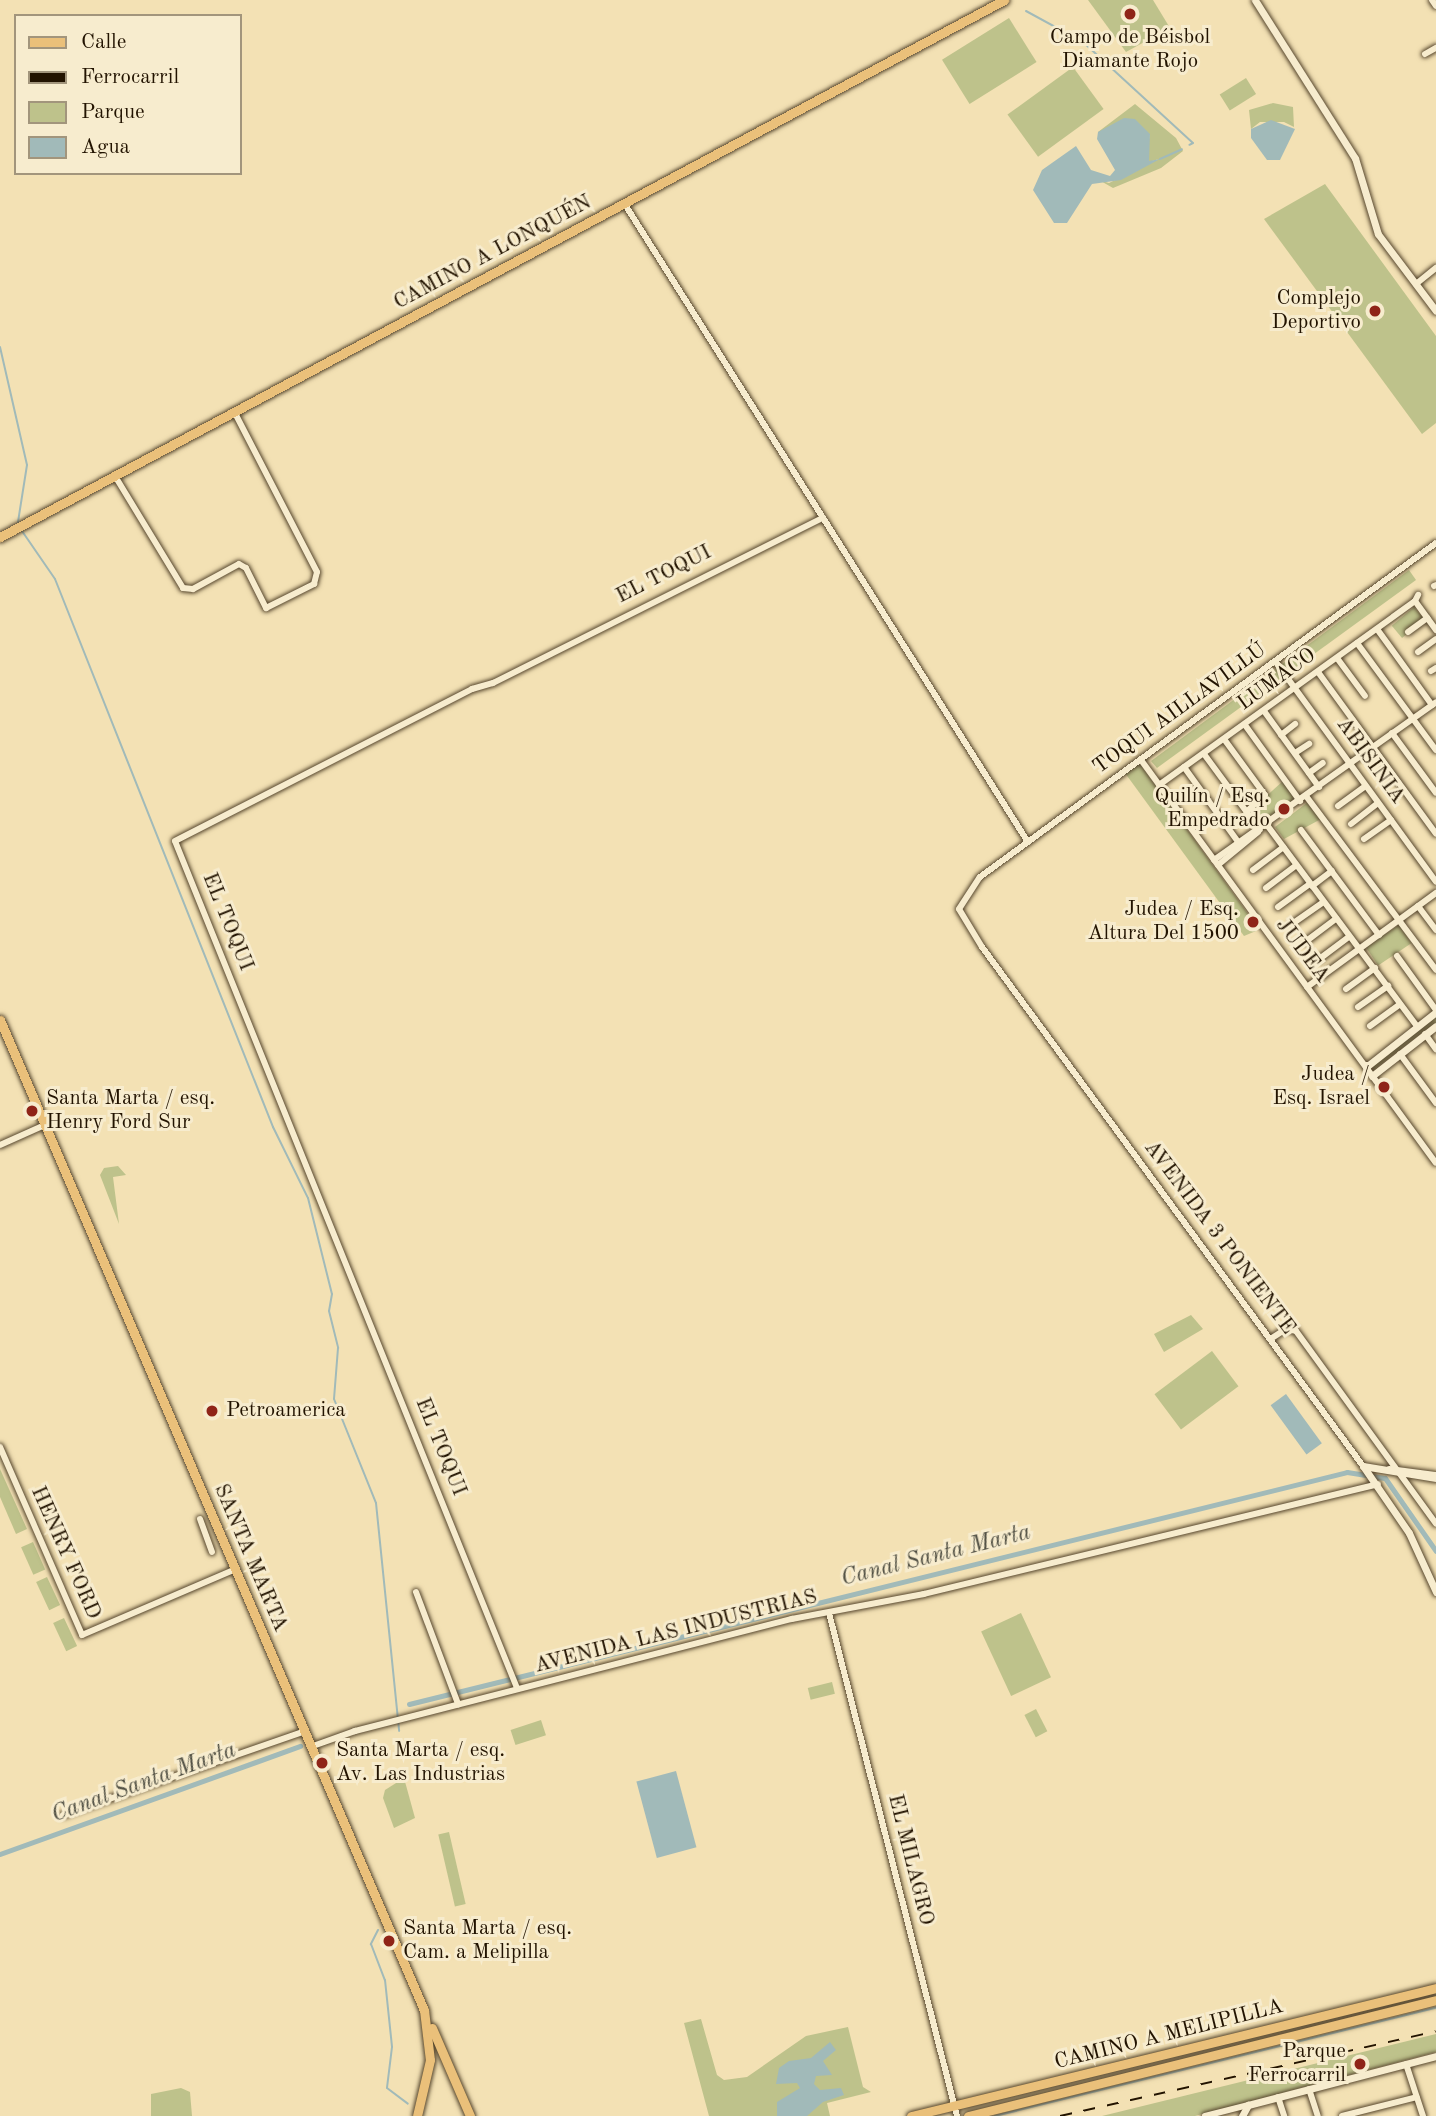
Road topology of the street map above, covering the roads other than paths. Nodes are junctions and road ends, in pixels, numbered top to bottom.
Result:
1 (1004, 0) edge
2 (1255, 0) edge
3 (1432, 0) edge
4 (1436, 6) edge
5 (1436, 48) edge
6 (1425, 54) dead end
7 (624, 203) junction
8 (1436, 268) edge
9 (1416, 285) junction
10 (1436, 311) edge
11 (234, 411) junction
12 (115, 476) junction
13 (823, 518) junction
14 (0, 537) edge
15 (1436, 543) edge
16 (1427, 618) junction
17 (1377, 629) junction
18 (1436, 629) edge
19 (1408, 632) dead end
20 (1436, 639) edge
21 (1357, 643) junction
22 (1418, 652) dead end
23 (1337, 658) junction
24 (1275, 661) junction
25 (1318, 672) junction
26 (1295, 688) junction
27 (1365, 696) dead end
28 (1434, 703) edge
29 (1264, 711) junction
30 (1413, 718) junction
31 (1295, 724) dead end
32 (1245, 725) junction
33 (1392, 733) junction
34 (1281, 735) junction
35 (1224, 739) junction
36 (1308, 744) dead end
37 (1373, 747) junction
38 (1436, 750) edge
39 (1204, 754) junction
40 (1295, 754) junction
41 (1141, 760) junction
42 (1323, 763) dead end
43 (1350, 764) junction
44 (1184, 767) junction
45 (1309, 774) junction
46 (1159, 785) junction
47 (1366, 786) junction
48 (1319, 787) junction
49 (1436, 793) edge
50 (1303, 798) junction
51 (1378, 803) junction
52 (1338, 806) dead end
53 (1246, 812) junction
54 (1391, 820) junction
55 (1351, 824) dead end
56 (1267, 825) junction
57 (1260, 830) junction
58 (1301, 830) dead end
59 (1436, 834) edge
60 (1364, 839) dead end
61 (1028, 842) junction
62 (1238, 842) junction
63 (1283, 847) junction
64 (1216, 862) junction
65 (1296, 865) junction
66 (1253, 870) dead end
67 (1332, 871) junction
68 (1436, 883) edge
69 (1311, 885) junction
70 (1266, 888) dead end
71 (1436, 893) edge
72 (1323, 902) junction
73 (1418, 906) junction
74 (1278, 907) dead end
75 (960, 914) joint
76 (1336, 919) junction
77 (1398, 920) junction
78 (1292, 924) dead end
79 (1436, 930) edge
80 (1379, 935) junction
81 (1349, 937) junction
82 (1305, 942) dead end
83 (1359, 949) junction
84 (1397, 956) dead end
85 (1318, 960) dead end
86 (1375, 968) junction
87 (1436, 970) edge
88 (1388, 986) junction
89 (1307, 987) junction
90 (1346, 989) dead end
91 (1401, 1003) junction
92 (1358, 1007) dead end
93 (1436, 1011) edge
94 (0, 1020) edge
95 (1370, 1026) dead end
96 (1417, 1026) junction
97 (1436, 1026) edge
98 (1425, 1034) junction
99 (1436, 1049) edge
100 (1400, 1054) junction
101 (1366, 1067) junction
102 (1372, 1076) junction
103 (1436, 1103) edge
104 (45, 1125) junction
105 (0, 1144) edge
106 (1436, 1163) edge
107 (1272, 1338) junction
108 (0, 1447) edge
109 (1365, 1468) junction
110 (1392, 1468) junction
111 (1403, 1475) junction
112 (1436, 1476) edge
113 (1378, 1484) junction
114 (200, 1519) dead end
115 (1436, 1524) edge
116 (212, 1552) dead end
117 (236, 1569) junction
118 (416, 1592) dead end
119 (1436, 1592) edge
120 (829, 1613) junction
121 (515, 1685) junction
122 (458, 1704) junction
123 (306, 1731) junction
124 (313, 1746) junction
125 (63, 1815) dead end
126 (1436, 1988) edge
127 (1436, 2000) edge
128 (424, 2010) junction
129 (1186, 2050) junction
130 (1436, 2056) edge
131 (1135, 2062) junction
132 (1188, 2062) junction
133 (1406, 2064) junction
134 (1138, 2074) junction
135 (1022, 2089) junction
136 (1309, 2089) junction
137 (1278, 2097) junction
138 (1417, 2097) junction
139 (1026, 2102) junction
140 (1248, 2105) junction
141 (956, 2111) edge
142 (414, 2116) edge
143 (470, 2116) edge
144 (911, 2116) edge
145 (968, 2116) edge
146 (1205, 2116) edge
147 (1242, 2116) edge
148 (1284, 2116) edge
149 (1318, 2116) edge
150 (1342, 2116) edge
151 (1423, 2116) edge

1 - 7 main road, CAMINO A LONQUÉN
2 - 9 street
3 - 4 street
5 - 6 street
7 - 11 main road, CAMINO A LONQUÉN
7 - 13 street
8 - 9 street
9 - 10 street
11 - 12 main road, CAMINO A LONQUÉN
11 - 12 street
12 - 14 main road, CAMINO A LONQUÉN
13 - 61 street
13 - 121 street, EL TOQUI
15 - 24 street, TOQUI AILLAVILLÚ
16 - 17 street, LUMACO
16 - 18 street
16 - 19 street
17 - 21 street, LUMACO
17 - 28 street
20 - 22 street
21 - 23 street, LUMACO
21 - 30 street
23 - 25 street, LUMACO
23 - 27 street
24 - 26 street, ABISINIA
24 - 41 street, TOQUI AILLAVILLÚ
25 - 26 street, LUMACO
25 - 37 street
26 - 29 street, LUMACO
26 - 43 street, ABISINIA
28 - 30 street
29 - 32 street, LUMACO
29 - 34 street
30 - 33 street
30 - 38 street
31 - 34 street
32 - 35 street, LUMACO
32 - 50 street
33 - 37 street
33 - 49 street
34 - 40 street
35 - 39 street, LUMACO
35 - 53 street
36 - 40 street
37 - 43 street
37 - 59 street
39 - 44 street, LUMACO
39 - 53 street
40 - 45 street
41 - 46 street, JUDEA
41 - 61 street, TOQUI AILLAVILLÚ
42 - 45 street
43 - 47 street, ABISINIA
43 - 48 street
44 - 46 street, LUMACO
44 - 62 street
45 - 48 street
46 - 64 street, JUDEA
47 - 51 street, ABISINIA
47 - 52 street
48 - 50 street
50 - 56 street
50 - 77 street
51 - 54 street, ABISINIA
51 - 55 street
53 - 57 street
54 - 60 street
54 - 68 street, ABISINIA
56 - 57 street
56 - 63 street
57 - 62 street
57 - 64 street
58 - 67 street
61 - 75 street, TOQUI AILLAVILLÚ
62 - 64 street
63 - 65 street
63 - 66 street
64 - 89 street, JUDEA
65 - 69 street
65 - 70 street
67 - 69 street
67 - 80 street
69 - 72 street
69 - 74 street
71 - 73 street
72 - 76 street
72 - 78 street
73 - 77 street
73 - 79 street
75 - 107 street, AVENIDA 3 PONIENTE
76 - 81 street
76 - 82 street
77 - 80 street
77 - 87 street
80 - 83 street
81 - 83 street
81 - 85 street
83 - 86 street
83 - 89 street
84 - 93 street
86 - 88 street
86 - 90 street
88 - 91 street
88 - 92 street
89 - 101 street, JUDEA
91 - 95 street
91 - 96 street
93 - 96 street
94 - 104 main road, SANTA MARTA
96 - 101 street
97 - 98 street
98 - 99 street
98 - 100 street
100 - 102 street
100 - 103 street
101 - 102 street, JUDEA
102 - 106 street, JUDEA
104 - 105 street
104 - 117 main road, SANTA MARTA
107 - 109 street, AVENIDA 3 PONIENTE
107 - 110 street
108 - 117 street, HENRY FORD
109 - 110 street
109 - 113 street, AVENIDA 3 PONIENTE
110 - 111 street
110 - 112 street
111 - 112 street
111 - 115 street
113 - 119 street, AVENIDA 3 PONIENTE
113 - 120 street, AVENIDA LAS INDUSTRIAS
114 - 116 street
117 - 123 main road, SANTA MARTA
118 - 122 street
120 - 121 street, AVENIDA LAS INDUSTRIAS
120 - 141 street, EL MILAGRO
121 - 122 street, AVENIDA LAS INDUSTRIAS
122 - 124 street, AVENIDA LAS INDUSTRIAS
123 - 124 main road, SANTA MARTA
123 - 125 street
124 - 128 main road, SANTA MARTA
126 - 129 main road, CAMINO A MELIPILLA
127 - 132 main road, CAMINO A MELIPILLA
128 - 142 main road, SANTA MARTA
128 - 143 main road
129 - 131 main road, CAMINO A MELIPILLA
129 - 132 main road
130 - 133 street
131 - 134 main road
131 - 135 main road, CAMINO A MELIPILLA
132 - 134 main road, CAMINO A MELIPILLA
133 - 136 street
133 - 138 street
134 - 139 main road, CAMINO A MELIPILLA
135 - 139 main road
135 - 141 main road, CAMINO A MELIPILLA
136 - 137 street
136 - 149 street
137 - 140 street
137 - 148 street
138 - 150 street
138 - 151 street
139 - 145 main road, CAMINO A MELIPILLA
140 - 146 street
140 - 147 street
141 - 144 main road, CAMINO A MELIPILLA

